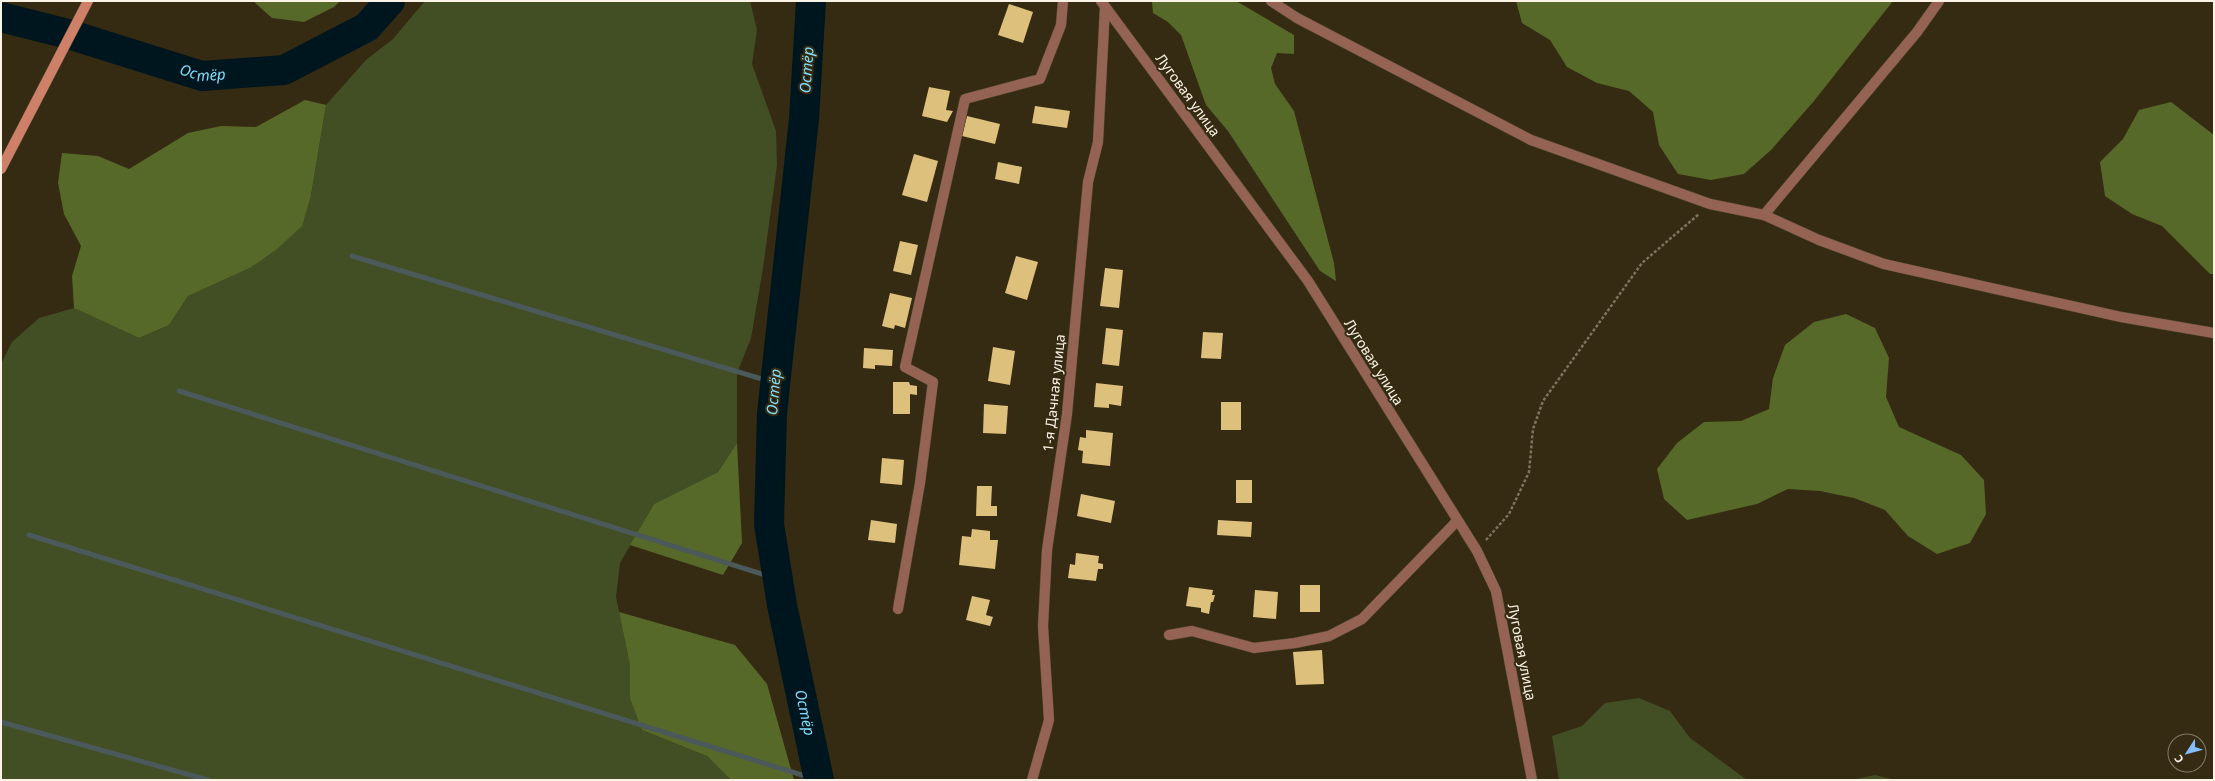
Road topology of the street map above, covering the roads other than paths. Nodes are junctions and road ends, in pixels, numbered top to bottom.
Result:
1 (88, 1) edge
2 (1063, 1) edge
3 (1272, 1) edge
4 (1939, 1) edge
5 (1103, 4) edge
6 (1, 169) edge
7 (1764, 215) junction
8 (2214, 334) edge
9 (1457, 521) junction
10 (898, 609) dead end
11 (1169, 636) dead end
12 (1032, 780) edge
13 (1532, 780) edge

1 - 6 main road
2 - 10 street
3 - 7 street
4 - 7 street
5 - 9 street, Луговая улица
5 - 12 street, 1-я Дачная улица
7 - 8 street
9 - 11 street
9 - 13 street, Луговая улица

